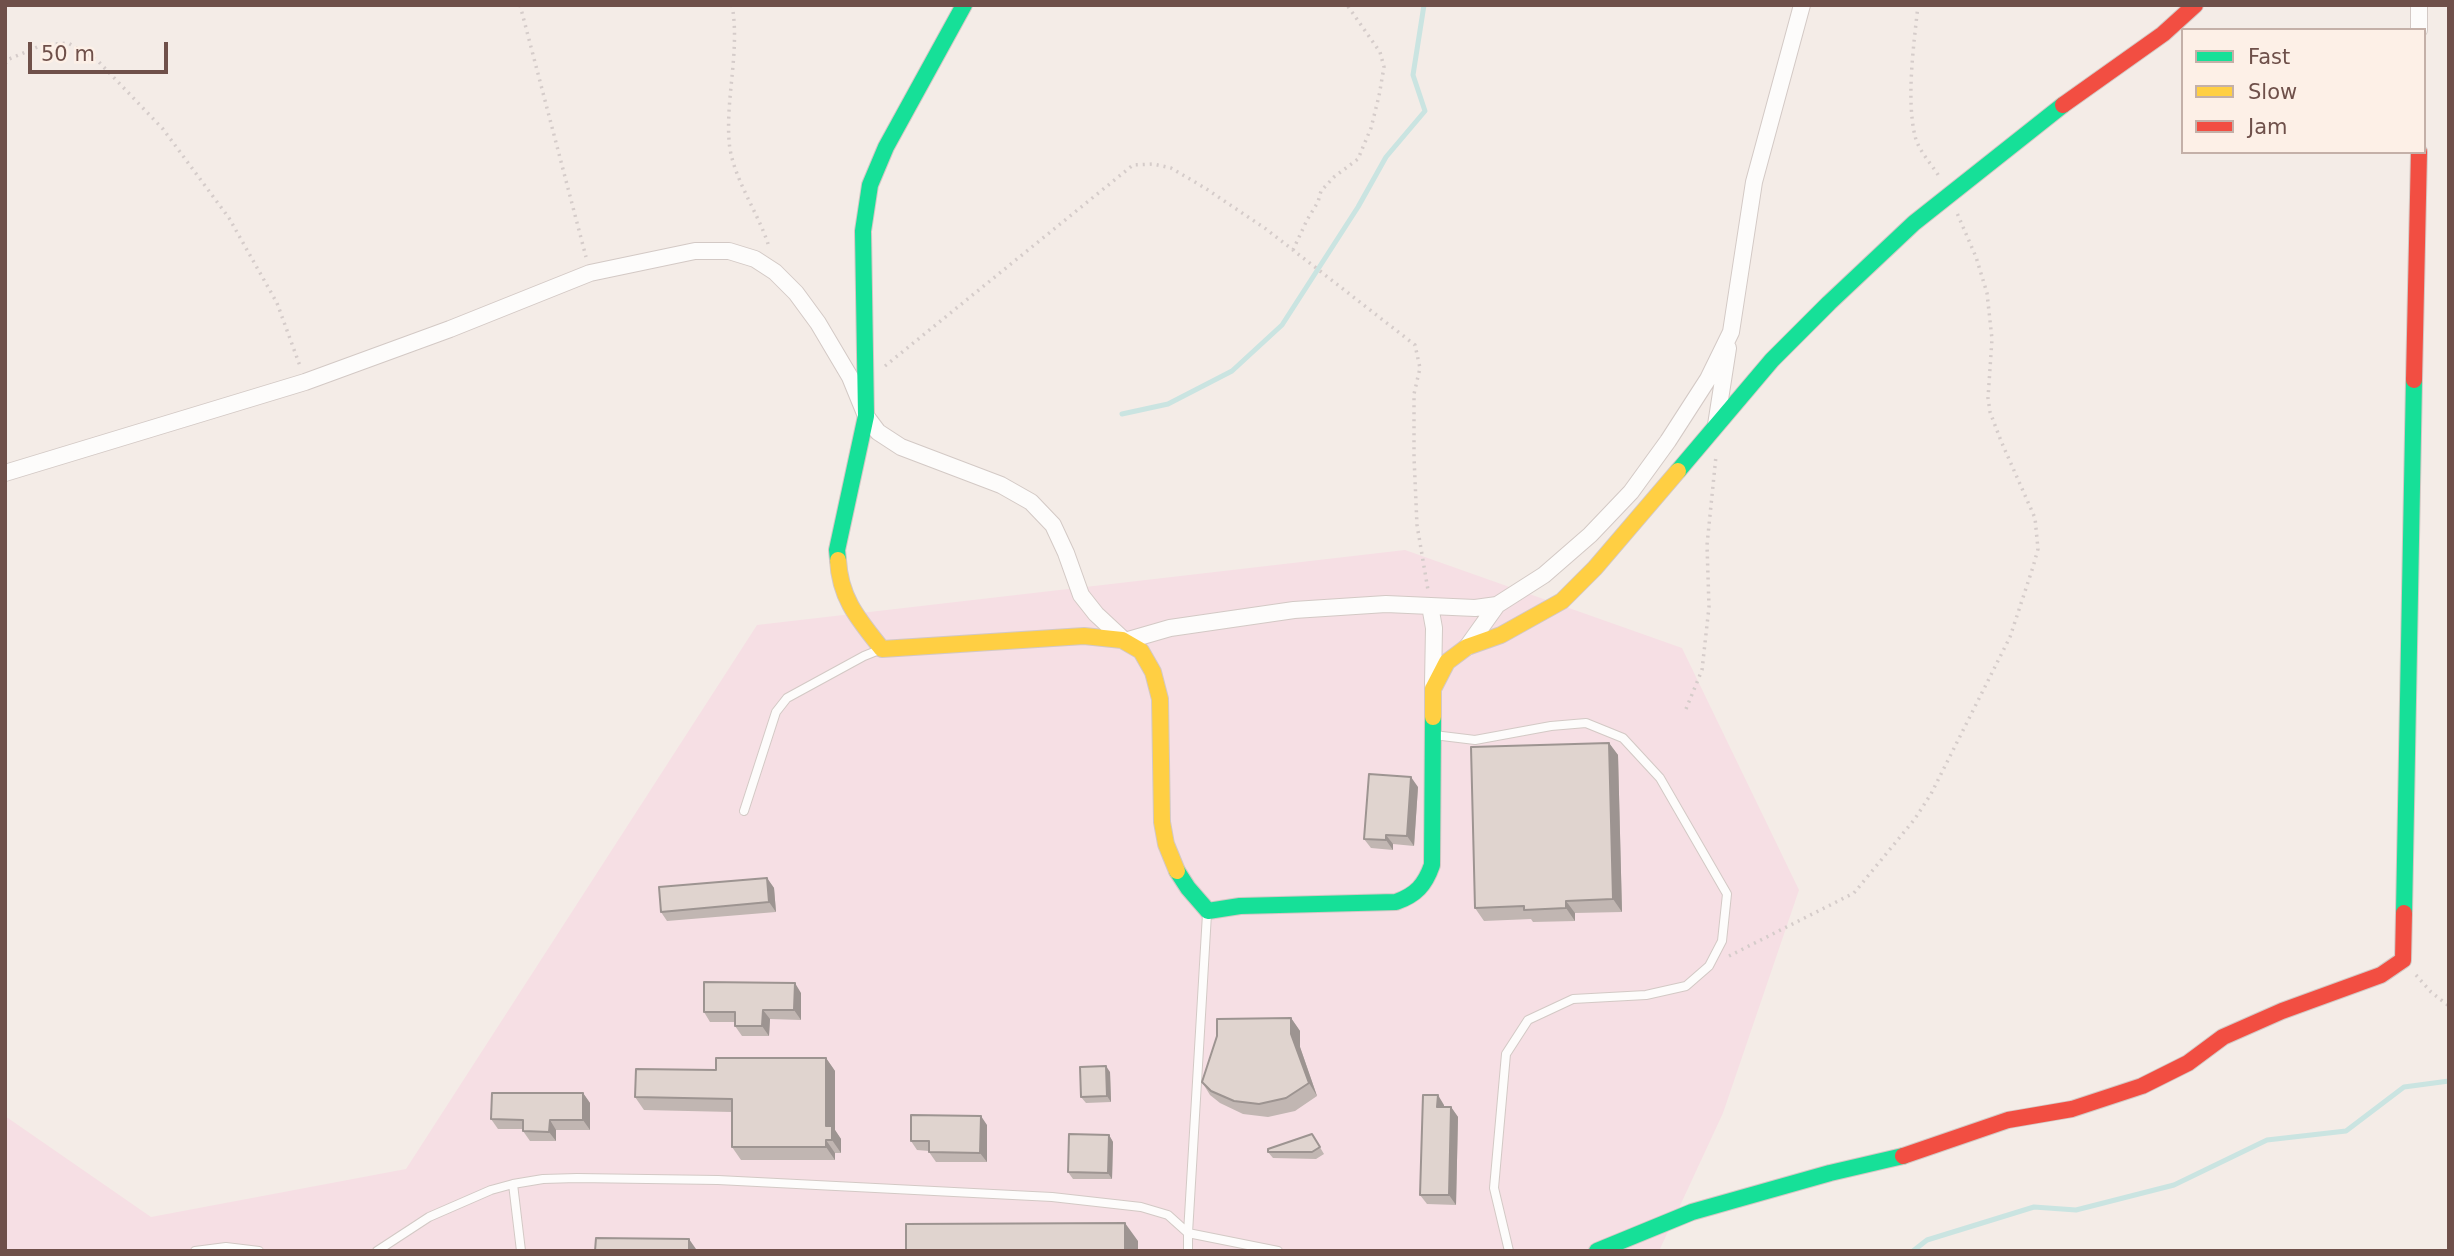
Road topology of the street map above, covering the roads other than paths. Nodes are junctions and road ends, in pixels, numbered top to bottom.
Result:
1 (964, 5) edge
2 (1802, 5) edge
3 (2195, 5) edge
4 (2419, 5) edge
5 (2419, 28) edge
6 (2419, 154) edge
7 (1731, 332) junction
8 (866, 416) junction
9 (1716, 425) junction
10 (5, 473) edge
11 (1497, 605) junction
12 (1430, 606) junction
13 (1125, 641) junction
14 (1467, 647) junction
15 (882, 649) junction
16 (1433, 689) junction
17 (1431, 734) junction
18 (744, 811) dead end
19 (1208, 911) junction
20 (513, 1184) junction
21 (1188, 1233) junction
22 (195, 1251) edge
23 (259, 1251) edge
24 (377, 1251) edge
25 (521, 1251) edge
26 (1188, 1251) edge
27 (1278, 1251) edge
28 (1509, 1251) edge
29 (1597, 1251) edge

1 - 8 street
2 - 7 street
3 - 9 street
4 - 5 street
6 - 29 street
7 - 9 street
7 - 11 street
8 - 10 street
8 - 13 street
8 - 15 street
9 - 14 street
11 - 12 street
11 - 14 street
12 - 13 street
12 - 16 street
13 - 15 street
13 - 19 street
14 - 16 street
15 - 18 lane
16 - 17 street
17 - 19 street
17 - 28 lane
19 - 21 lane
20 - 21 lane
20 - 24 lane
20 - 25 lane
21 - 26 lane
21 - 27 lane
22 - 23 lane

